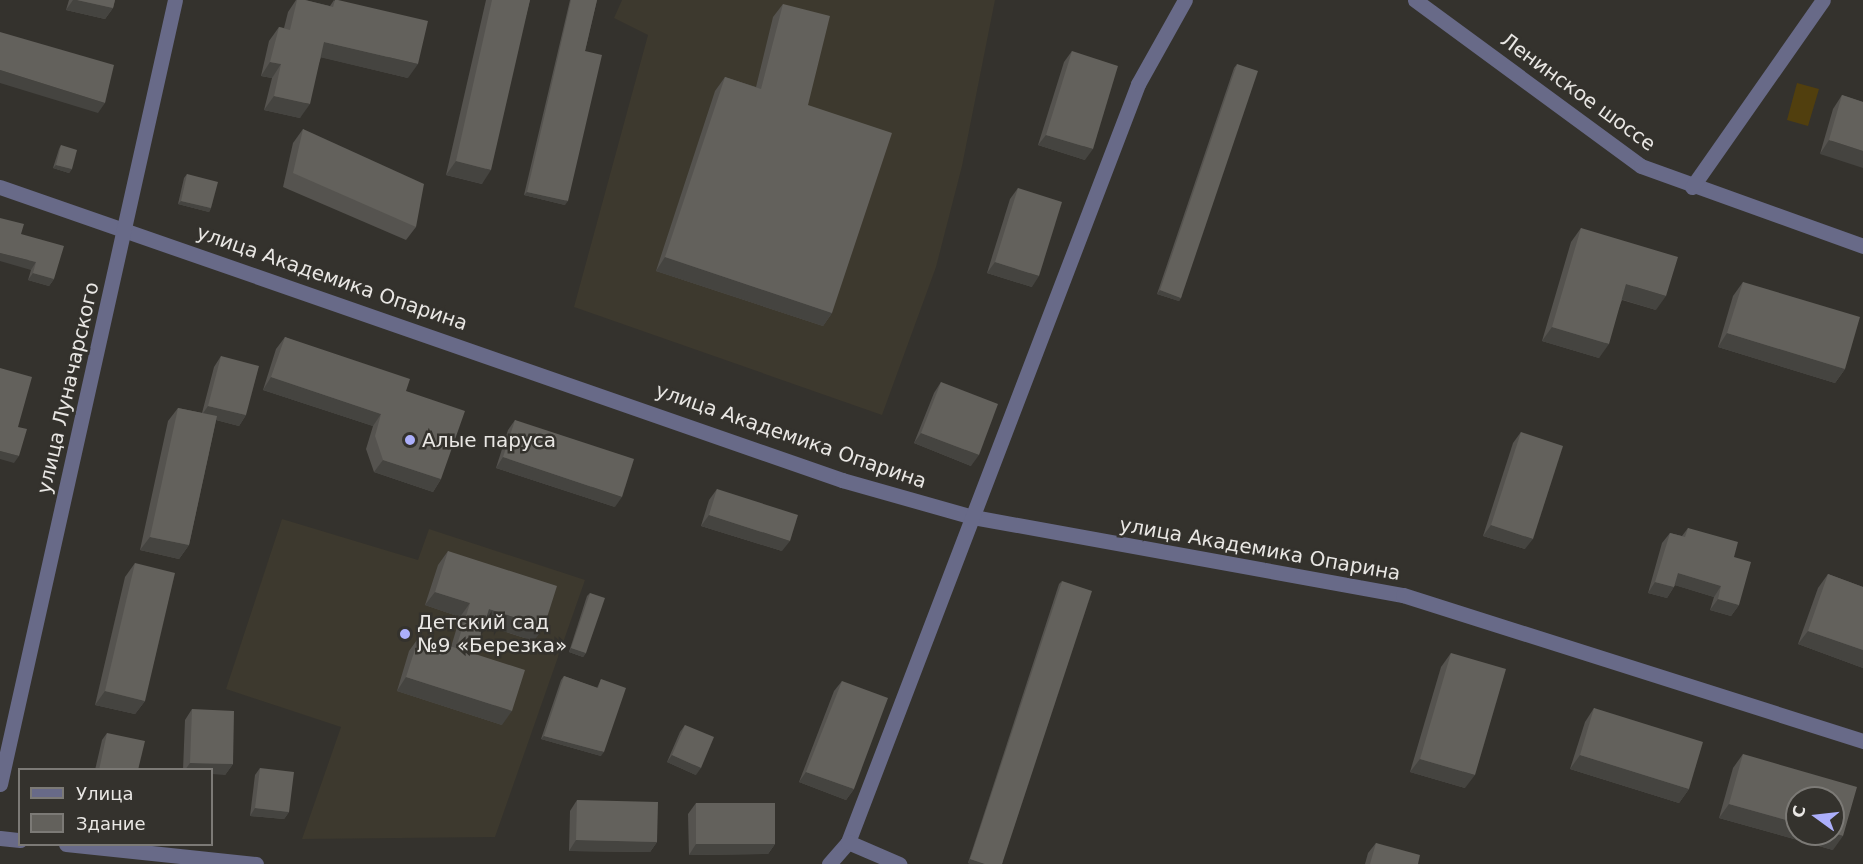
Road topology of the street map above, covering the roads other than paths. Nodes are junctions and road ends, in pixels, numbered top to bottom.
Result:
1 (175, 0) edge
2 (1185, 0) edge
3 (1415, 0) edge
4 (1823, 0) edge
5 (0, 187) edge
6 (1692, 187) junction
7 (125, 229) junction
8 (1863, 246) edge
9 (973, 518) junction
10 (1863, 741) edge
11 (0, 784) edge
12 (0, 838) edge
13 (18, 840) edge
14 (848, 842) junction
15 (85, 846) edge
16 (255, 864) edge
17 (829, 864) edge
18 (899, 864) edge

1 - 7 street, улица Луначарского
2 - 9 street
3 - 6 street, Ленинское шоссе
4 - 6 street
5 - 7 street, улица Академика Опарина
6 - 8 street, Ленинское шоссе
7 - 9 street, улица Академика Опарина
7 - 11 street, улица Луначарского
9 - 10 street, улица Академика Опарина
9 - 14 street
12 - 13 street
14 - 17 street
14 - 18 street
15 - 16 street

